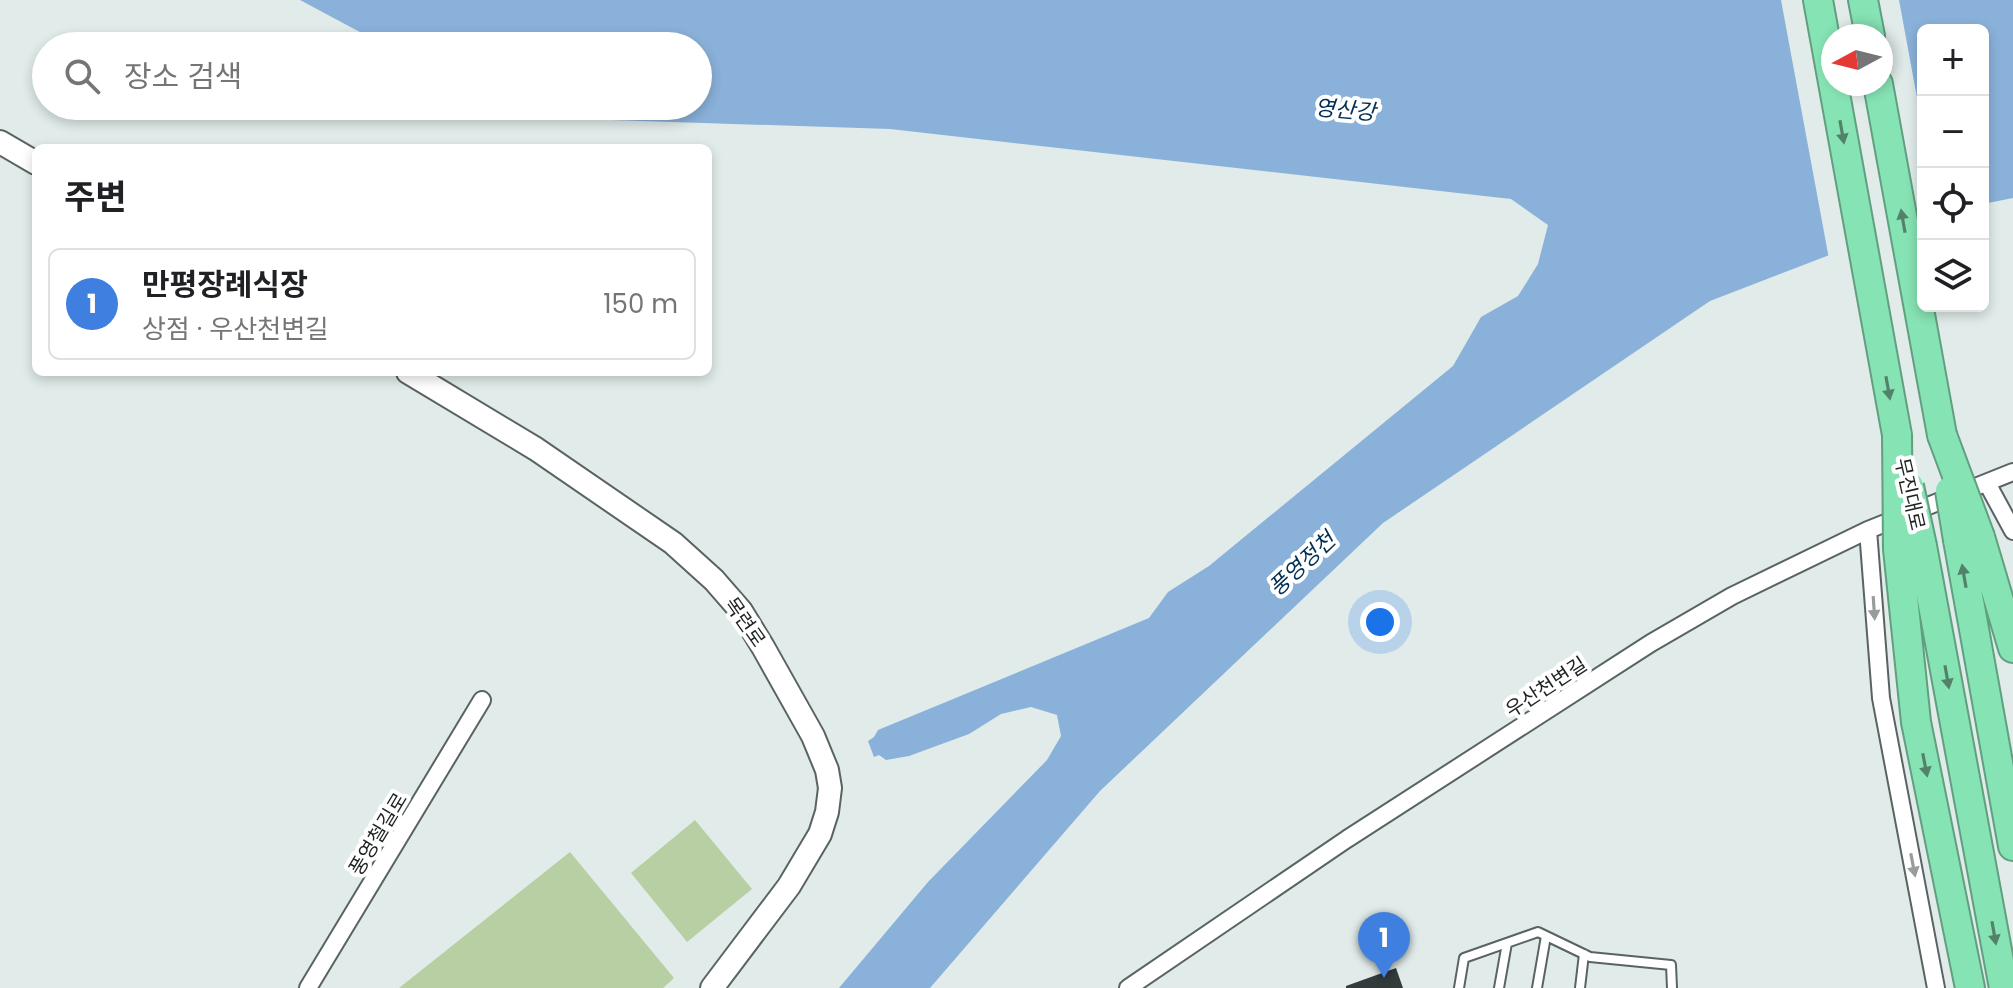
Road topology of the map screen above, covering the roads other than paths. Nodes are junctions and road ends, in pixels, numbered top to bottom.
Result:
1 (1818, 0) edge
2 (1863, 0) edge
3 (1868, 24) edge
4 (1880, 96) edge
5 (0, 142) edge
6 (32, 161) edge
7 (415, 376) edge
8 (2013, 472) edge
9 (1987, 483) junction
10 (1868, 530) junction
11 (2013, 531) edge
12 (1969, 539) junction
13 (1910, 547) junction
14 (2013, 648) edge
15 (482, 700) dead end
16 (2013, 846) edge
17 (1546, 936) junction
18 (1507, 943) junction
19 (1584, 954) junction
20 (308, 988) edge
21 (712, 988) edge
22 (1128, 988) edge
23 (1459, 988) edge
24 (1499, 988) edge
25 (1537, 988) edge
26 (1580, 988) edge
27 (1672, 988) edge
28 (1936, 988) edge
29 (1970, 988) edge
30 (2004, 988) edge

1 -> 13 highway, 무진대로, bridge
2 - 3 highway
12 -> 4 highway, bridge
5 - 6 street
7 - 21 street, 목련로
8 - 9 street, 우산천변길
9 - 10 street, 우산천변길
9 - 11 street
10 - 22 street, 우산천변길
10 -> 28 street
12 - 14 highway
16 -> 12 highway
13 -> 29 highway
13 -> 30 highway, 무진대로
15 - 20 street, 풍영철길로
17 - 18 lane
17 - 19 lane
17 - 25 lane
18 - 23 lane
18 - 24 lane
19 - 26 lane
19 - 27 lane

